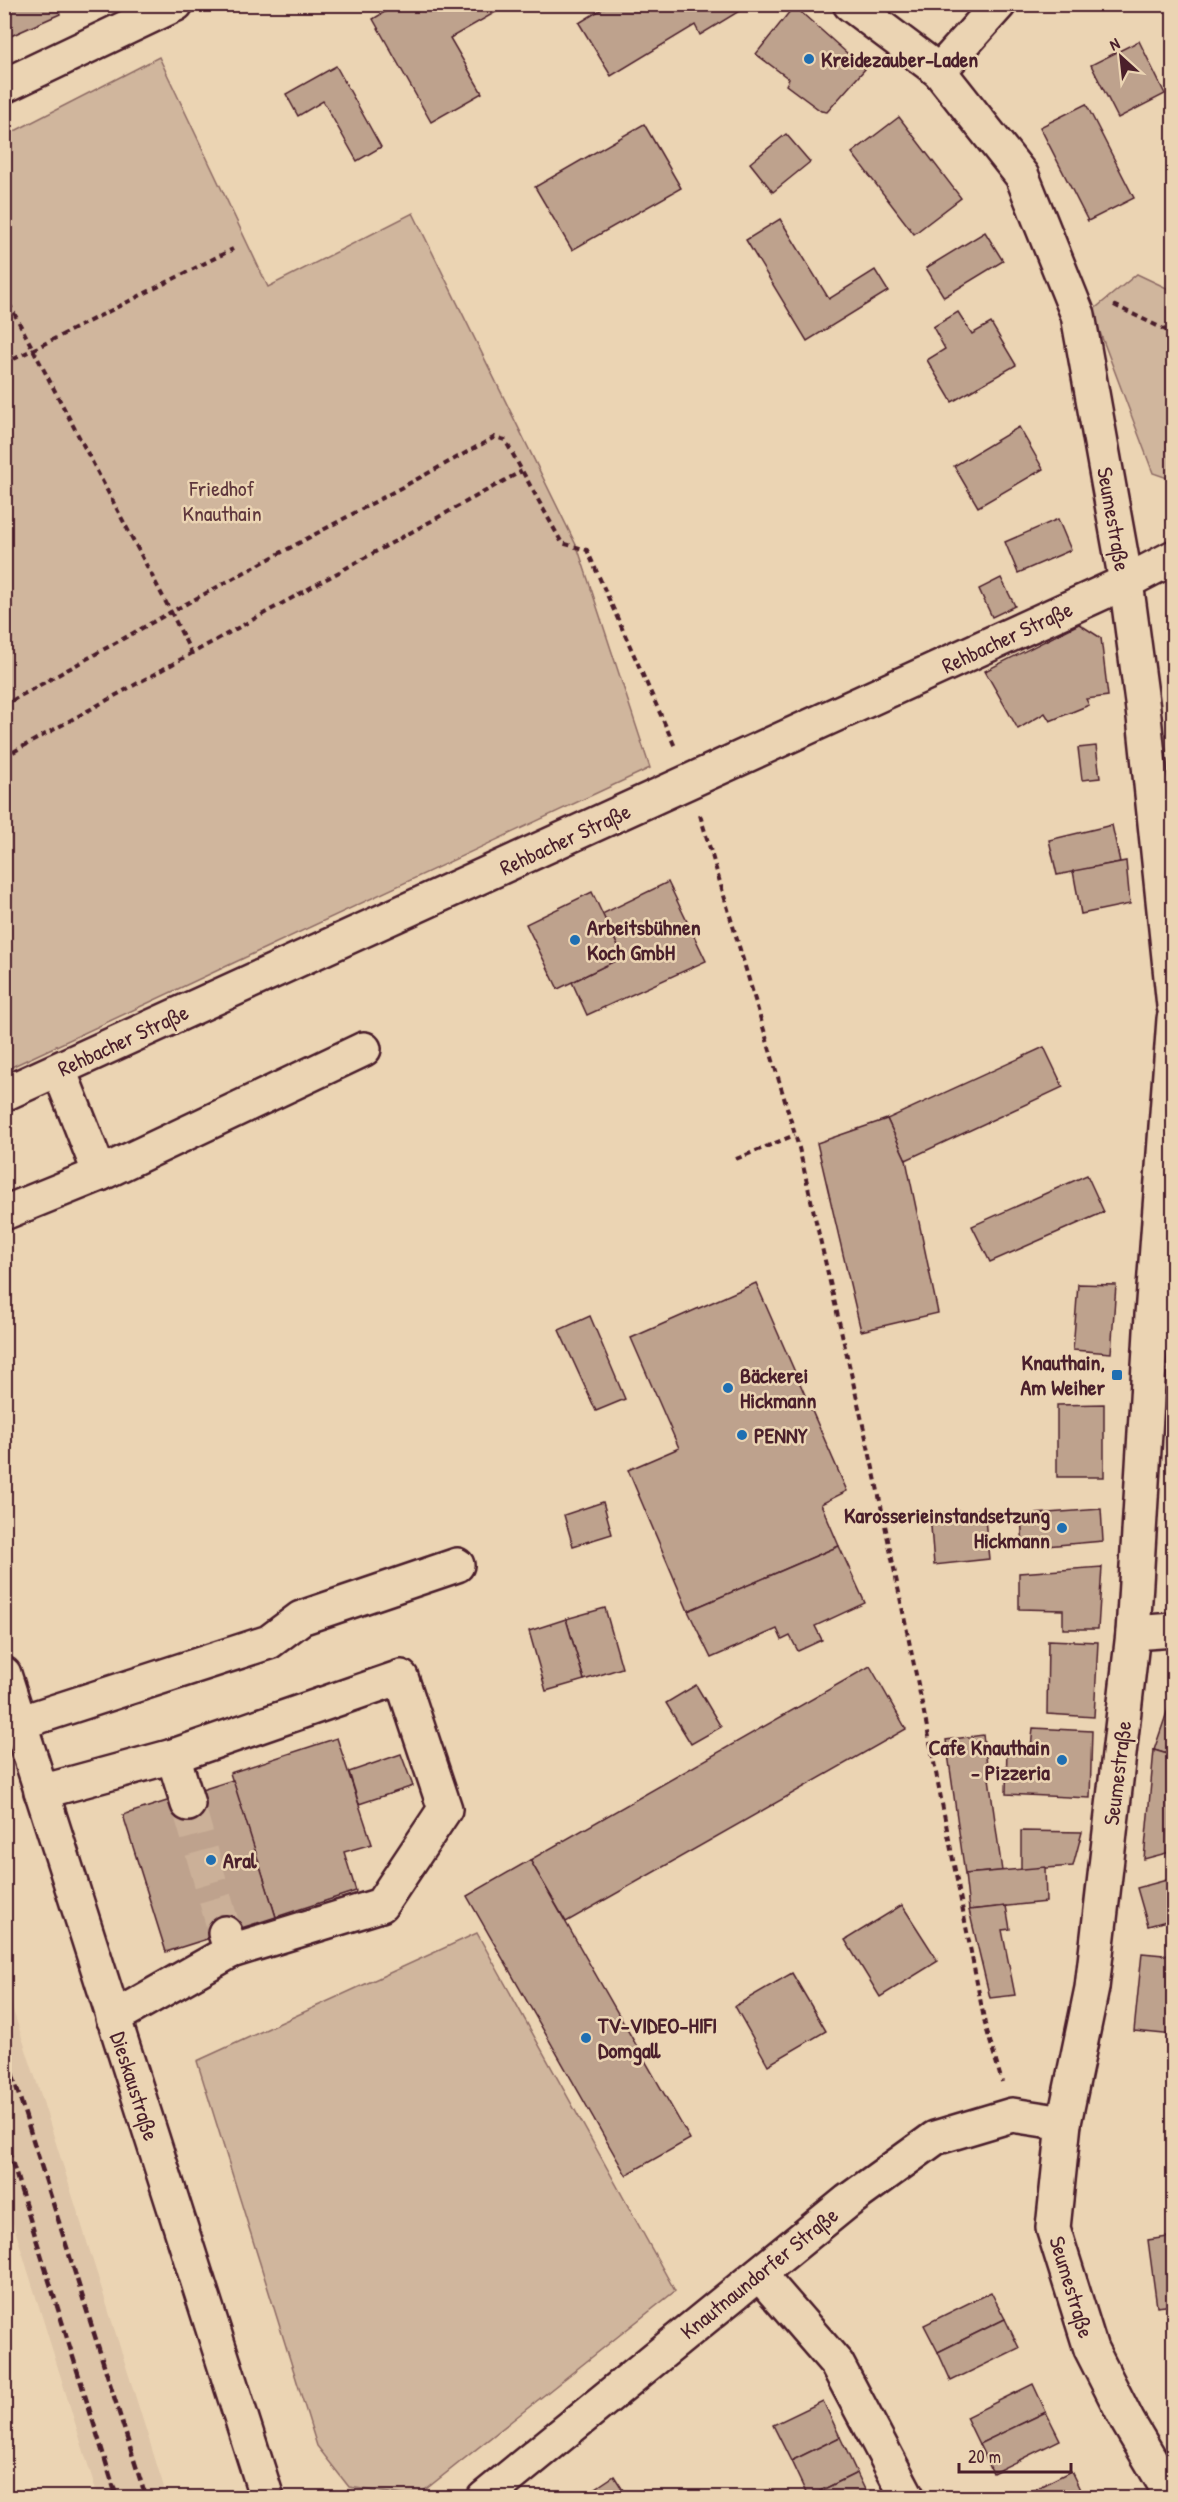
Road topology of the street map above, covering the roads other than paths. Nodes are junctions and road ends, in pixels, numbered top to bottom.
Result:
1 (176, 4) edge
2 (850, 4) edge
3 (999, 4) edge
4 (939, 71) junction
5 (4, 86) edge
6 (1173, 557) edge
7 (1126, 582) junction
8 (1173, 1006) edge
9 (1173, 1019) edge
10 (364, 1049) dead end
11 (59, 1070) junction
12 (4, 1094) edge
13 (100, 1174) junction
14 (4, 1213) edge
15 (457, 1565) dead end
16 (1173, 1630) edge
17 (1133, 1633) junction
18 (4, 1674) edge
19 (19, 1723) junction
20 (173, 1756) junction
21 (41, 1792) junction
22 (188, 1804) tunnel mouth
23 (113, 2018) junction
24 (1064, 2122) junction
25 (759, 2274) junction
26 (489, 2496) edge
27 (267, 2498) edge
28 (908, 2498) edge
29 (1173, 2498) edge

1 - 5 street
2 - 4 street, Seumestraße
3 - 4 street
4 - 7 street, Seumestraße
6 - 7 street, Rehbacher Straße
7 - 8 street, Seumestraße
7 - 11 street, Rehbacher Straße
9 - 17 street, Seumestraße
10 - 13 street
11 - 12 street, Rehbacher Straße
11 - 13 street
13 - 14 street
15 - 19 street
16 - 17 street
17 - 24 street, Seumestraße
18 - 19 street, Dieskaustraße
19 - 21 street, Dieskaustraße
20 - 21 street
20 - 22 street
20 - 23 street
21 - 23 street, Dieskaustraße
23 - 27 street, Dieskaustraße
24 - 25 street, Knautnaundorfer Straße
24 - 29 street, Seumestraße
25 - 26 street, Knautnaundorfer Straße
25 - 28 street

